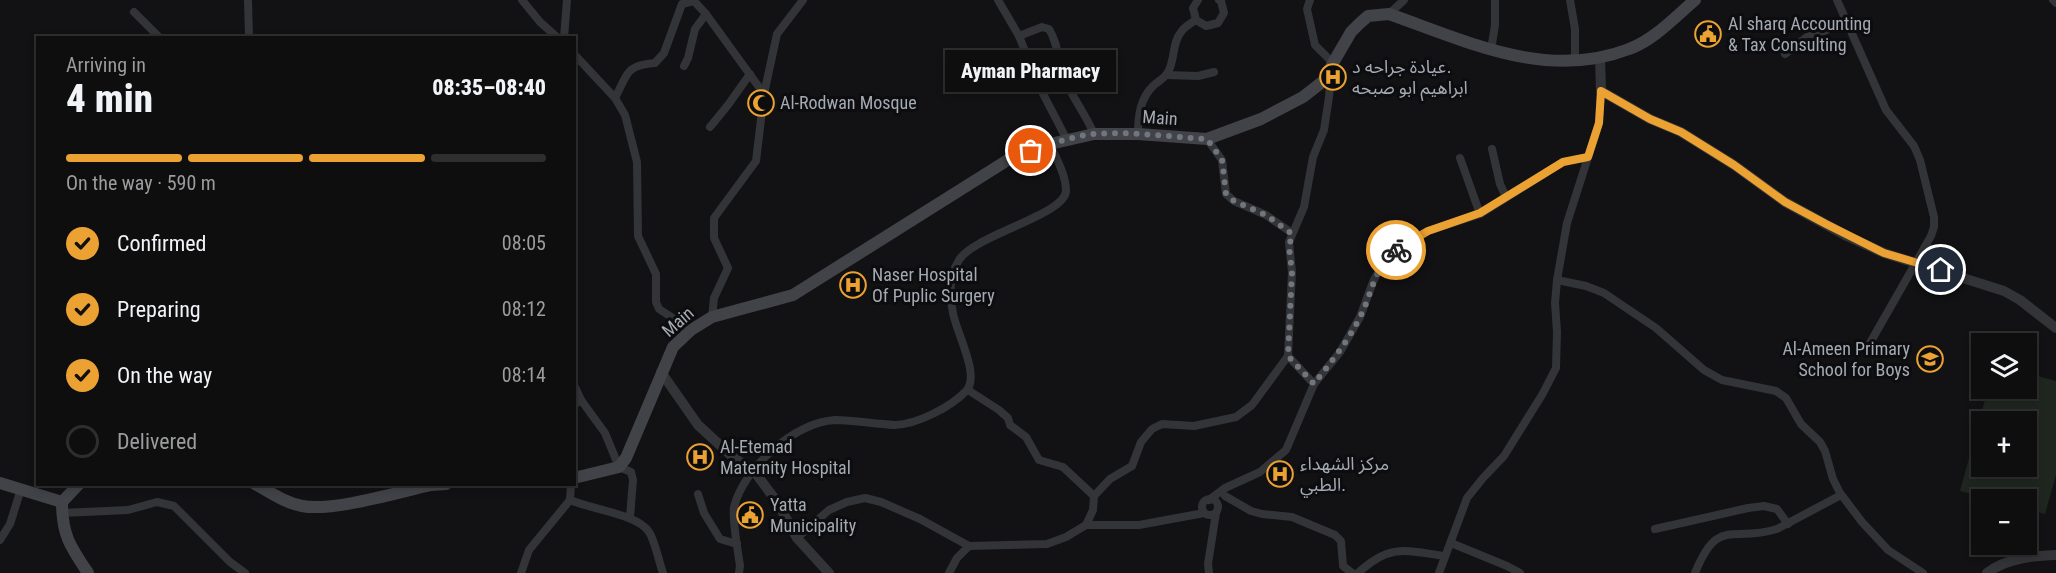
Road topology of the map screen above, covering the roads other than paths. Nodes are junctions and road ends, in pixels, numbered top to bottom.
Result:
1 (248, 0) edge
2 (522, 0) edge
3 (567, 0) edge
4 (803, 0) edge
5 (998, 0) edge
6 (1198, 0) edge
7 (1219, 0) edge
8 (1310, 0) edge
9 (1404, 0) edge
10 (1495, 0) edge
11 (1570, 0) edge
12 (1695, 0) edge
13 (1838, 0) edge
14 (694, 1) edge
15 (134, 12) dead end
16 (706, 14) junction
17 (1389, 14) junction
18 (1196, 20) junction
19 (1846, 23) junction
20 (158, 36) edge
21 (249, 36) edge
22 (556, 36) edge
23 (564, 36) edge
24 (1020, 36) junction
25 (1491, 50) junction
26 (1785, 54) dead end
27 (576, 56) edge
28 (1600, 57) junction
29 (1575, 61) junction
30 (1333, 63) junction
31 (684, 66) dead end
32 (1214, 72) dead end
33 (750, 74) junction
34 (1167, 75) junction
35 (1326, 79) junction
36 (1601, 91) junction
37 (765, 94) junction
38 (615, 98) junction
39 (710, 127) dead end
40 (1094, 134) junction
41 (1138, 134) junction
42 (1207, 139) junction
43 (1068, 140) junction
44 (1050, 144) junction
45 (1492, 148) dead end
46 (1588, 157) junction
47 (1460, 158) dead end
48 (1506, 198) junction
49 (1480, 213) junction
50 (1292, 234) junction
51 (1916, 263) junction
52 (1557, 280) junction
53 (712, 316) junction
54 (2056, 328) edge
55 (691, 330) junction
56 (1866, 350) dead end
57 (1288, 356) junction
58 (661, 372) junction
59 (1314, 384) junction
60 (968, 390) junction
61 (578, 402) edge
62 (619, 467) junction
63 (754, 471) junction
64 (576, 478) edge
65 (1245, 480) junction
66 (0, 483) edge
67 (78, 486) edge
68 (259, 486) edge
69 (571, 486) edge
70 (415, 487) edge
71 (21, 489) junction
72 (698, 494) dead end
73 (1841, 495) junction
74 (1094, 496) junction
75 (1225, 496) junction
76 (570, 500) junction
77 (62, 508) junction
78 (1209, 508) junction
79 (630, 517) junction
80 (1788, 524) junction
81 (1086, 525) junction
82 (1655, 529) dead end
83 (797, 538) junction
84 (0, 540) edge
85 (1451, 543) junction
86 (737, 544) junction
87 (969, 546) junction
88 (2056, 555) edge
89 (1444, 556) junction
90 (88, 573) edge
91 (245, 573) edge
92 (521, 573) edge
93 (663, 573) edge
94 (739, 573) edge
95 (829, 573) edge
96 (949, 573) edge
97 (1209, 573) edge
98 (1352, 573) edge
99 (1358, 573) edge
100 (1439, 573) edge
101 (1520, 573) edge
102 (1695, 573) edge
103 (1923, 573) edge
104 (1987, 573) edge

1 - 21 street
2 - 22 street
3 - 23 street
4 - 37 street
5 - 24 street
6 - 18 street
7 - 18 street
8 - 30 street
9 - 17 street
10 - 25 street
11 - 29 street
12 - 28 main road
13 - 19 street
14 - 16 street
14 - 38 street
15 - 20 street
16 - 31 street
16 - 33 street
17 - 25 main road
17 - 30 main road, Main
18 - 34 street
19 - 26 street
19 - 51 street
24 - 40 street
24 - 43 street
25 - 29 main road
27 - 38 street
28 - 29 main road
28 - 36 street
30 - 35 main road, Main
32 - 34 street
33 - 37 street
33 - 39 street
34 - 41 street
35 - 42 main road, Main
35 - 50 street
36 - 46 street
36 - 51 street
37 - 53 street
38 - 55 street
40 - 41 main road, Main
40 - 43 main road, Main
41 - 42 main road, Main
42 - 50 street
43 - 44 main road, Main
44 - 53 main road, Main
44 - 60 street
45 - 48 street
46 - 48 street
46 - 52 street
47 - 49 street
48 - 49 street
49 - 59 street
50 - 57 street
51 - 54 street
51 - 56 street
52 - 73 street
52 - 85 street
53 - 55 main road, Main
55 - 58 main road, Main
57 - 59 street
57 - 74 street
58 - 62 main road, Main
58 - 63 street
59 - 65 street
60 - 63 street
60 - 74 street
61 - 62 street
62 - 64 main road
62 - 79 street
63 - 83 street
63 - 86 street
65 - 75 street
65 - 78 street
66 - 71 main road
67 - 77 main road
68 - 70 main road
69 - 76 street
71 - 77 main road
71 - 84 street
72 - 86 street
73 - 80 street
73 - 103 street
74 - 81 street
75 - 78 street
75 - 98 street
76 - 79 street
76 - 92 street
77 - 90 main road
77 - 91 street
78 - 81 street
78 - 97 street
79 - 93 street
80 - 82 street
80 - 102 street
81 - 87 street
83 - 87 street
83 - 95 street
85 - 89 street
85 - 101 street
86 - 94 street
87 - 96 street
88 - 104 street
89 - 99 street
89 - 100 street

